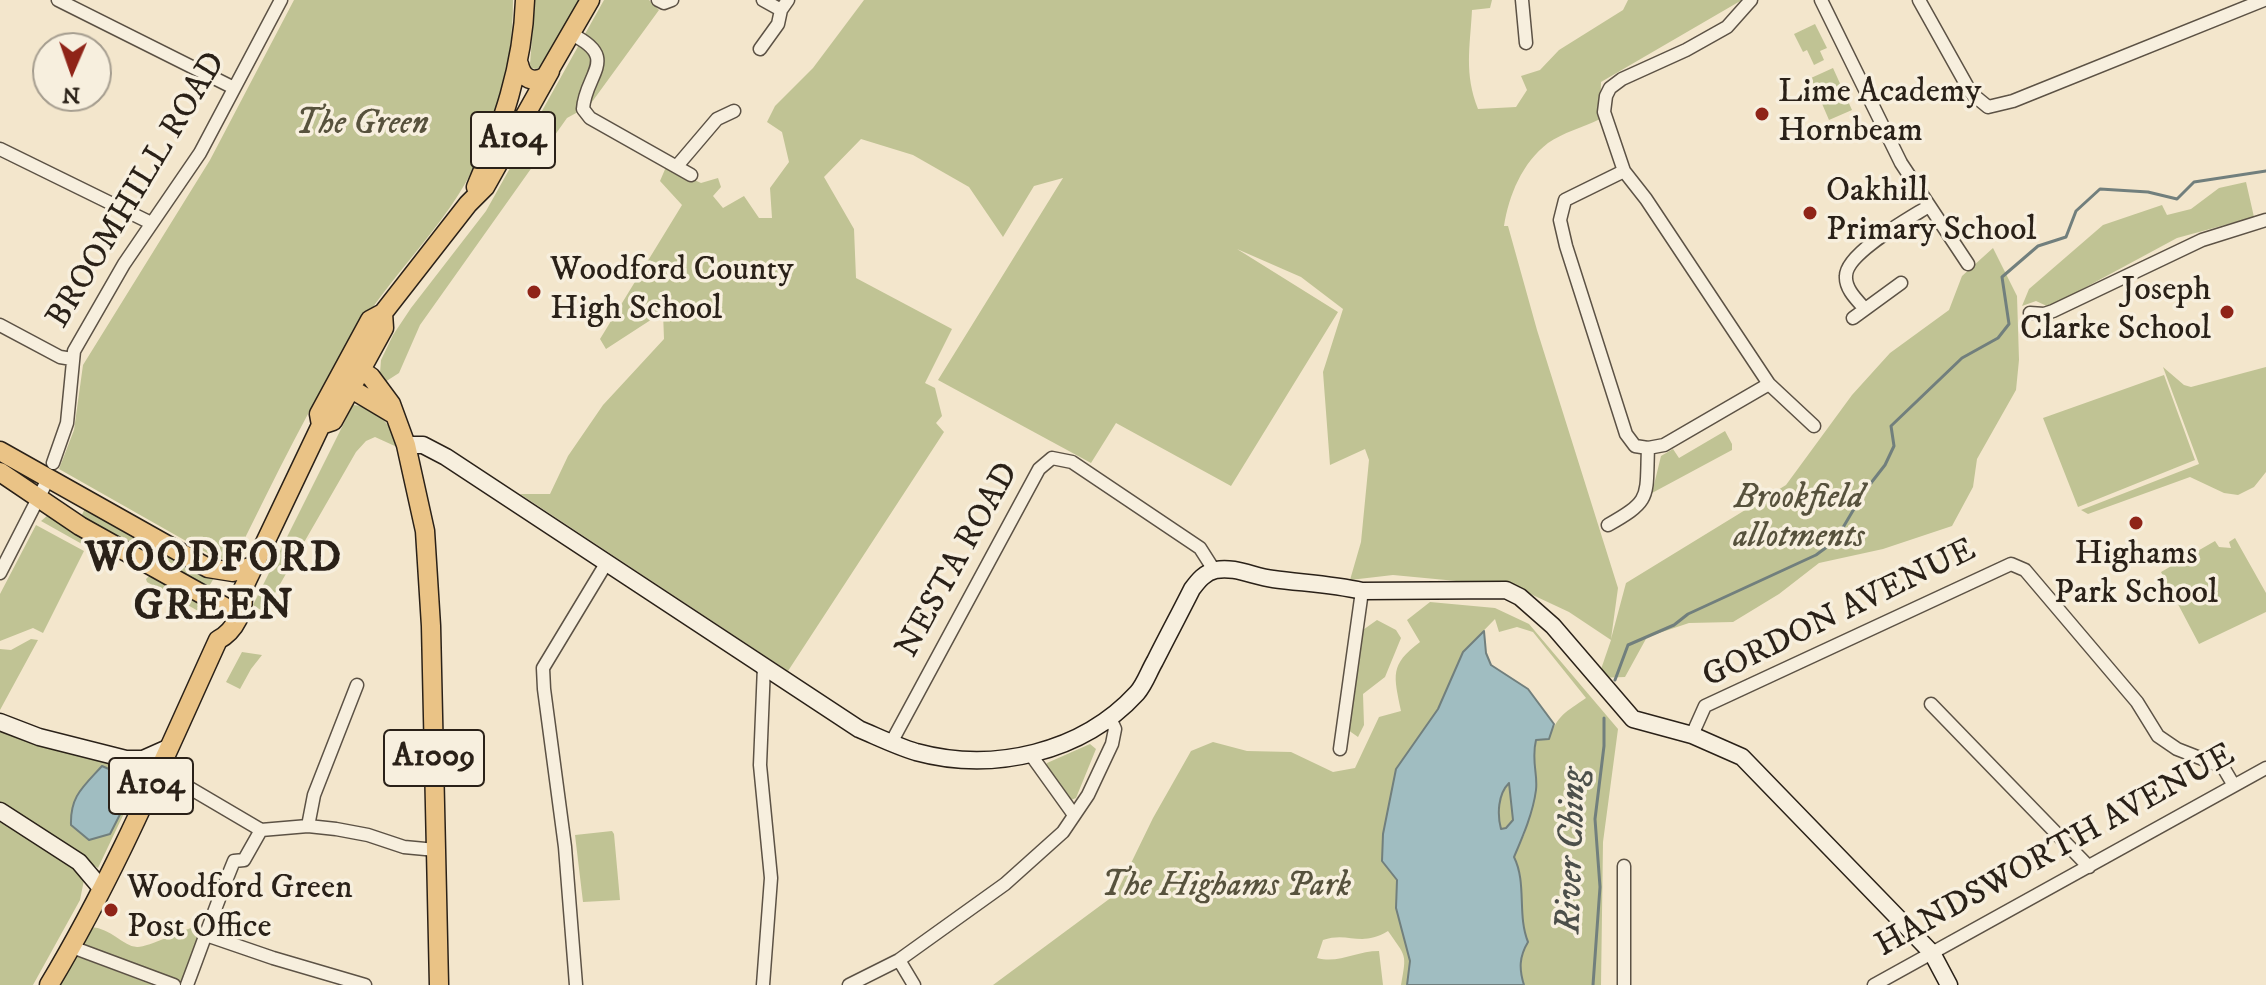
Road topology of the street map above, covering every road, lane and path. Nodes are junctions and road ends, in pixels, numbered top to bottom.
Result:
1 (58, 0) edge
2 (281, 0) edge
3 (525, 0) edge
4 (590, 0) edge
5 (658, 0) edge
6 (672, 0) edge
7 (763, 0) edge
8 (1522, 0) edge
9 (1751, 0) edge
10 (1821, 0) edge
11 (1919, 0) edge
12 (2264, 0) edge
13 (784, 5) edge
14 (571, 34) junction
15 (1526, 43) dead end
16 (760, 49) dead end
17 (519, 64) junction
18 (550, 71) junction
19 (234, 88) junction
20 (734, 111) dead end
21 (0, 149) edge
22 (677, 166) junction
23 (1624, 171) junction
24 (691, 175) dead end
25 (468, 204) junction
26 (1929, 206) junction
27 (2266, 220) edge
28 (151, 223) junction
29 (1968, 264) dead end
30 (1901, 283) dead end
31 (1865, 309) junction
32 (2030, 313) dead end
33 (1853, 318) dead end
34 (0, 325) edge
35 (72, 359) junction
36 (354, 365) junction
37 (1769, 384) junction
38 (344, 385) junction
39 (395, 415) junction
40 (1814, 426) dead end
41 (406, 445) junction
42 (1648, 448) junction
43 (0, 451) edge
44 (50, 471) junction
45 (0, 472) edge
46 (39, 500) junction
47 (1608, 525) dead end
48 (607, 562) junction
49 (253, 566) junction
50 (1214, 570) junction
51 (0, 573) edge
52 (242, 591) junction
53 (1362, 591) junction
54 (225, 607) junction
55 (218, 640) junction
56 (764, 666) junction
57 (357, 685) dead end
58 (1931, 704) dead end
59 (1110, 718) junction
60 (0, 722) edge
61 (1692, 735) junction
62 (891, 743) junction
63 (170, 747) junction
64 (1340, 749) dead end
65 (1031, 755) junction
66 (2266, 768) edge
67 (159, 770) junction
68 (2233, 784) junction
69 (0, 811) edge
70 (1074, 815) junction
71 (308, 826) junction
72 (261, 830) junction
73 (436, 850) junction
74 (1624, 866) dead end
75 (2089, 867) junction
76 (101, 888) junction
77 (206, 935) junction
78 (72, 947) junction
79 (1932, 953) junction
80 (899, 960) junction
81 (49, 985) edge
82 (174, 985) edge
83 (187, 985) edge
84 (365, 985) edge
85 (439, 985) edge
86 (576, 985) edge
87 (763, 985) edge
88 (849, 985) edge
89 (914, 985) edge
90 (1624, 985) edge
91 (1874, 985) edge
92 (1949, 985) edge

1 - 19 street
2 - 19 street, BROOMHILL ROAD
3 - 17 main road
4 - 14 main road, A104
5 - 6 street
7 - 13 street
8 - 15 street
9 - 23 street
10 - 26 street
11 - 12 street
13 - 16 street
14 - 18 main road, A104
14 - 22 street
17 - 18 main road, A104
17 - 25 main road, A104
18 - 25 main road, A104
19 - 28 street, BROOMHILL ROAD
20 - 22 street
21 - 28 street
22 - 24 street
23 - 37 street
23 - 42 street
25 - 36 main road, A104
26 - 29 street
26 - 31 street
27 - 32 street
28 - 35 street, BROOMHILL ROAD
30 - 31 street
31 - 33 street
34 - 35 street
35 - 44 street, BROOMHILL ROAD
36 - 38 main road, A104
36 - 39 main road, A1009
37 - 40 street
37 - 42 street
38 - 39 main road
38 - 49 main road, A104
39 - 41 main road, A1009
41 - 48 street
41 - 73 main road, A1009
42 - 47 street
43 - 44 main road
44 - 46 street, BROOMHILL ROAD
44 - 49 main road
45 - 46 main road
46 - 51 street, BROOMHILL ROAD
46 - 54 main road
48 - 56 street
48 - 86 street
49 - 52 main road, A104
50 - 53 street
50 - 59 street
50 - 62 street, NESTA ROAD
52 - 54 main road, A104
52 - 55 main road, A104
53 - 61 street
53 - 64 street
54 - 55 main road, A104
55 - 63 main road, A104
56 - 62 street
56 - 87 street
57 - 71 street
58 - 75 street
59 - 65 street
59 - 70 street
60 - 63 street
61 - 68 street, GORDON AVENUE
61 - 79 street
62 - 65 street
63 - 67 main road, A104
65 - 70 street
66 - 68 street, HANDSWORTH AVENUE
67 - 72 street
67 - 76 main road, A104
68 - 75 street, HANDSWORTH AVENUE
69 - 76 street
70 - 80 street
71 - 72 street
71 - 73 street
72 - 77 street
73 - 85 main road, A1009
74 - 90 street
75 - 79 street, HANDSWORTH AVENUE
76 - 78 main road, A104
77 - 83 street
77 - 84 street
78 - 81 main road, A104
78 - 82 street
79 - 91 street, HANDSWORTH AVENUE
79 - 92 street
80 - 88 street
80 - 89 street

